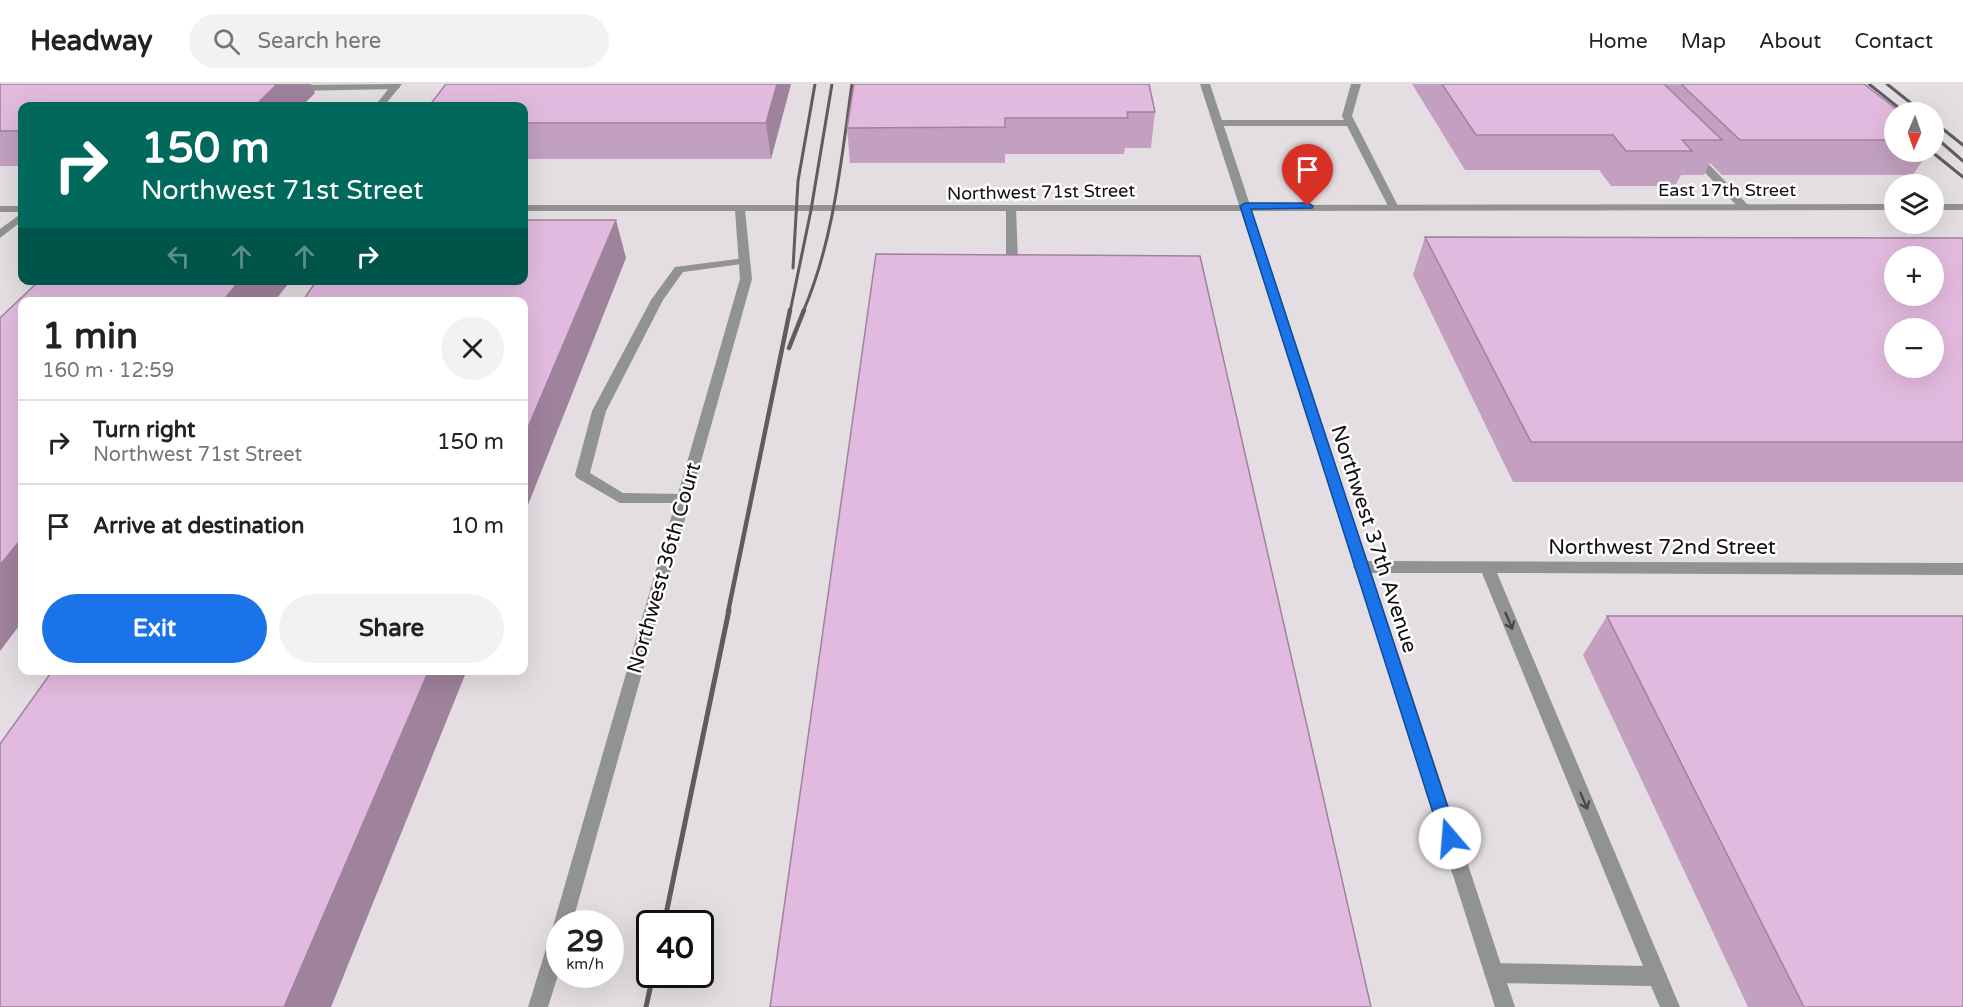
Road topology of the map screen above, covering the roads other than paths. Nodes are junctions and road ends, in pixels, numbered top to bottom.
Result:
1 (1205, 84) edge
2 (1356, 84) edge
3 (396, 85) edge
4 (282, 88) dead end
5 (382, 102) edge
6 (1218, 123) junction
7 (1350, 123) junction
8 (1688, 149) edge
9 (1245, 206) junction
10 (1393, 206) junction
11 (1560, 207) joint
12 (1744, 207) junction
13 (1884, 207) edge
14 (1944, 207) edge
15 (1963, 207) edge
16 (528, 208) edge
17 (0, 209) edge
18 (18, 209) edge
19 (1011, 209) junction
20 (741, 210) junction
21 (18, 219) edge
22 (0, 235) edge
23 (745, 261) junction
24 (1012, 261) edge
25 (684, 499) junction
26 (1361, 567) junction
27 (1487, 567) junction
28 (1963, 569) edge
29 (566, 910) edge
30 (1494, 973) junction
31 (1657, 976) junction
32 (546, 980) edge
33 (538, 1007) edge
34 (1505, 1007) edge
35 (1670, 1007) edge

1 - 6 street, Northwest 37th Avenue
2 - 7 street
3 - 4 street
3 - 5 street
6 - 7 street
6 - 9 street, Northwest 37th Avenue
7 - 10 street
8 - 12 street
9 - 10 street, Northwest 71st Street
9 - 19 street, Northwest 71st Street
9 - 26 street, Northwest 37th Avenue
10 - 11 street, Northwest 71st Street
11 - 12 street, East 17th Street
12 - 13 street, East 17th Street
14 - 15 street
16 - 20 street, Northwest 71st Street
17 - 18 street
19 - 20 street, Northwest 71st Street
19 - 24 street
20 - 23 street, Northwest 36th Court
21 - 22 street
23 - 25 street, Northwest 36th Court
23 - 25 street
25 - 29 street, Northwest 36th Court
26 - 27 street, Northwest 72nd Street
26 - 30 street, Northwest 37th Avenue
27 - 28 street, Northwest 72nd Street
27 -> 31 street
30 - 31 street
30 - 34 street, Northwest 37th Avenue
31 - 35 street
32 - 33 street

